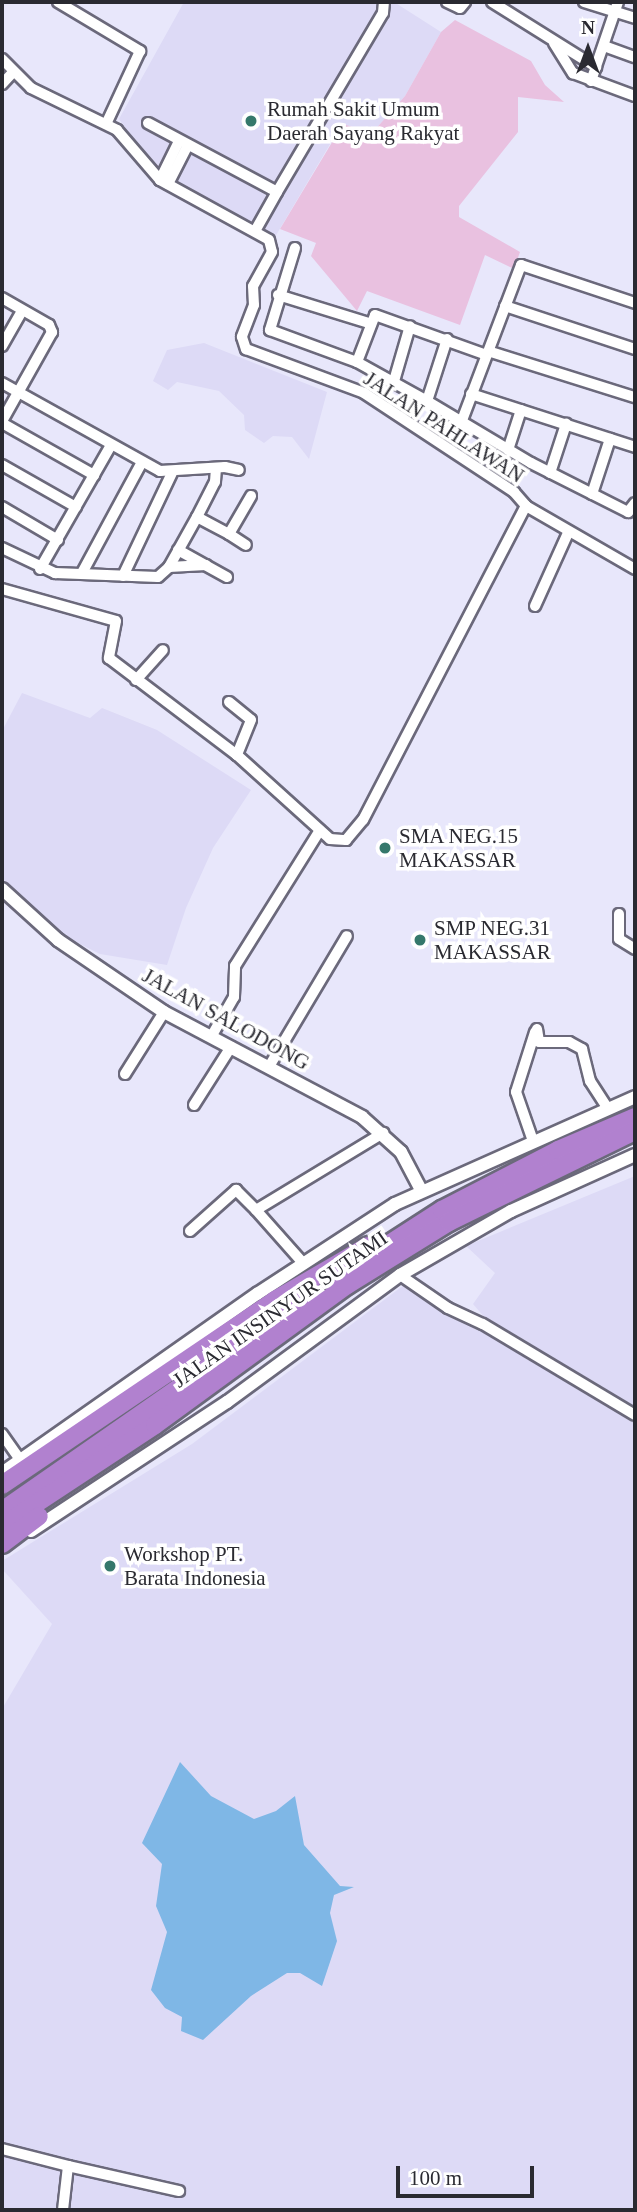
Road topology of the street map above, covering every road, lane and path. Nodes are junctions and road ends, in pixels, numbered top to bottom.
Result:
1 (58, 2) edge
2 (384, 2) edge
3 (447, 2) edge
4 (492, 2) edge
5 (584, 2) edge
6 (464, 4) edge
7 (616, 7) edge
8 (635, 19) edge
9 (554, 43) junction
10 (604, 46) junction
11 (635, 57) edge
12 (2, 59) edge
13 (596, 67) junction
14 (13, 72) junction
15 (591, 81) junction
16 (2, 84) edge
17 (635, 96) edge
18 (107, 122) junction
19 (148, 124) dead end
20 (183, 143) junction
21 (164, 182) junction
22 (277, 192) junction
23 (255, 231) junction
24 (295, 248) dead end
25 (278, 295) junction
26 (2, 298) edge
27 (635, 303) edge
28 (505, 306) junction
29 (22, 311) junction
30 (369, 323) junction
31 (410, 326) junction
32 (447, 339) junction
33 (2, 346) edge
34 (635, 349) edge
35 (488, 353) junction
36 (357, 362) junction
37 (394, 381) junction
38 (2, 383) edge
39 (18, 392) junction
40 (471, 394) junction
41 (635, 397) edge
42 (427, 401) junction
43 (521, 410) junction
44 (2, 422) edge
45 (461, 423) junction
46 (566, 424) junction
47 (610, 439) junction
48 (111, 445) junction
49 (635, 447) edge
50 (508, 450) junction
51 (142, 462) junction
52 (2, 465) edge
53 (216, 468) junction
54 (239, 470) dead end
55 (172, 472) junction
56 (550, 473) junction
57 (94, 475) junction
58 (592, 494) junction
59 (251, 496) dead end
60 (635, 503) edge
61 (526, 506) junction
62 (76, 507) junction
63 (2, 508) edge
64 (197, 517) junction
65 (231, 532) junction
66 (568, 533) junction
67 (58, 540) junction
68 (246, 545) dead end
69 (2, 548) edge
70 (178, 550) junction
71 (206, 565) junction
72 (169, 567) junction
73 (40, 569) junction
74 (635, 569) edge
75 (82, 573) junction
76 (123, 576) junction
77 (227, 577) dead end
78 (2, 589) edge
79 (535, 606) dead end
80 (163, 650) dead end
81 (136, 680) junction
82 (229, 702) dead end
83 (237, 755) junction
84 (320, 830) junction
85 (2, 889) edge
86 (619, 914) dead end
87 (347, 936) dead end
88 (635, 949) edge
89 (164, 1012) junction
90 (211, 1037) junction
91 (231, 1047) junction
92 (270, 1065) junction
93 (125, 1074) dead end
94 (635, 1097) edge
95 (194, 1105) dead end
96 (608, 1110) junction
97 (635, 1117) edge
98 (635, 1131) edge
99 (383, 1133) junction
100 (533, 1141) junction
101 (635, 1155) edge
102 (421, 1190) junction
103 (257, 1210) junction
104 (423, 1220) junction
105 (190, 1231) dead end
106 (303, 1264) junction
107 (400, 1275) junction
108 (635, 1415) edge
109 (155, 1425) junction
110 (2, 1434) edge
111 (20, 1460) junction
112 (2, 1473) edge
113 (2, 1485) edge
114 (2, 1510) edge
115 (2, 1526) edge
116 (2, 1544) edge
117 (2, 1550) edge
118 (2, 2149) edge
119 (68, 2166) junction
120 (179, 2191) dead end
121 (63, 2210) edge

1 - 18 street
2 - 22 street
3 - 6 street
4 - 9 street
5 - 7 street
7 - 8 street
7 - 10 street
9 - 13 street
9 - 15 street
10 - 11 street
10 - 13 street
12 - 14 street
13 - 15 street
14 - 16 street
14 - 18 street
15 - 17 street
18 - 21 street
19 - 20 street
20 - 21 street
20 - 22 street
21 - 23 street
22 - 23 street
23 - 61 street, JALAN PAHLAWAN
24 - 25 street
25 - 30 street
25 - 36 street
26 - 29 street
27 - 28 street
28 - 34 street
28 - 35 street
29 - 33 street
29 - 39 street
30 - 31 street
30 - 36 street
31 - 32 street
31 - 37 street
32 - 35 street
32 - 42 street
35 - 40 street
35 - 41 street
36 - 37 street
37 - 42 street
38 - 39 street
39 - 44 street
39 - 48 street
40 - 43 street
40 - 45 street
42 - 45 street
43 - 46 street
43 - 50 street
44 - 57 street
45 - 50 street
46 - 47 street
46 - 56 street
47 - 49 street
47 - 58 street
48 - 51 street
48 - 57 street
50 - 56 street
51 - 55 street
51 - 75 street
52 - 62 street
53 - 54 street
53 - 55 street
53 - 64 street
55 - 76 street
56 - 58 street
57 - 62 street
58 - 60 street
59 - 65 street
61 - 66 street, JALAN PAHLAWAN
61 - 84 street
62 - 67 street
63 - 67 street
64 - 65 street
64 - 70 street
65 - 68 street
66 - 74 street, JALAN PAHLAWAN
66 - 79 street
67 - 73 street
69 - 73 street
70 - 71 street
70 - 72 street
71 - 72 street
71 - 77 street
72 - 76 street
73 - 75 street
75 - 76 street
78 - 81 street
80 - 81 street
81 - 83 street
82 - 83 street
83 - 84 street
84 - 90 street
85 - 89 street, JALAN SALODONG
86 - 88 street
87 - 92 street
89 - 90 street, JALAN SALODONG
89 - 93 street
90 - 91 street, JALAN SALODONG
91 - 92 street, JALAN SALODONG
91 - 95 street
92 - 99 street, JALAN SALODONG
94 - 96 street
96 - 100 street
96 - 100 street
97 - 104 highway, JALAN INSINYUR SUTAMI
98 - 109 highway, JALAN INSINYUR SUTAMI
99 - 102 street, JALAN SALODONG
99 - 103 street
100 - 102 street
101 - 107 street
102 - 106 street
103 - 105 street
103 - 106 street
104 - 113 highway
104 - 114 highway, JALAN INSINYUR SUTAMI
106 - 111 street
107 - 108 street
107 - 117 street
109 - 115 highway, JALAN INSINYUR SUTAMI
109 - 116 highway
110 - 111 street
111 - 112 street
118 - 119 street
119 - 120 street
119 - 121 street

